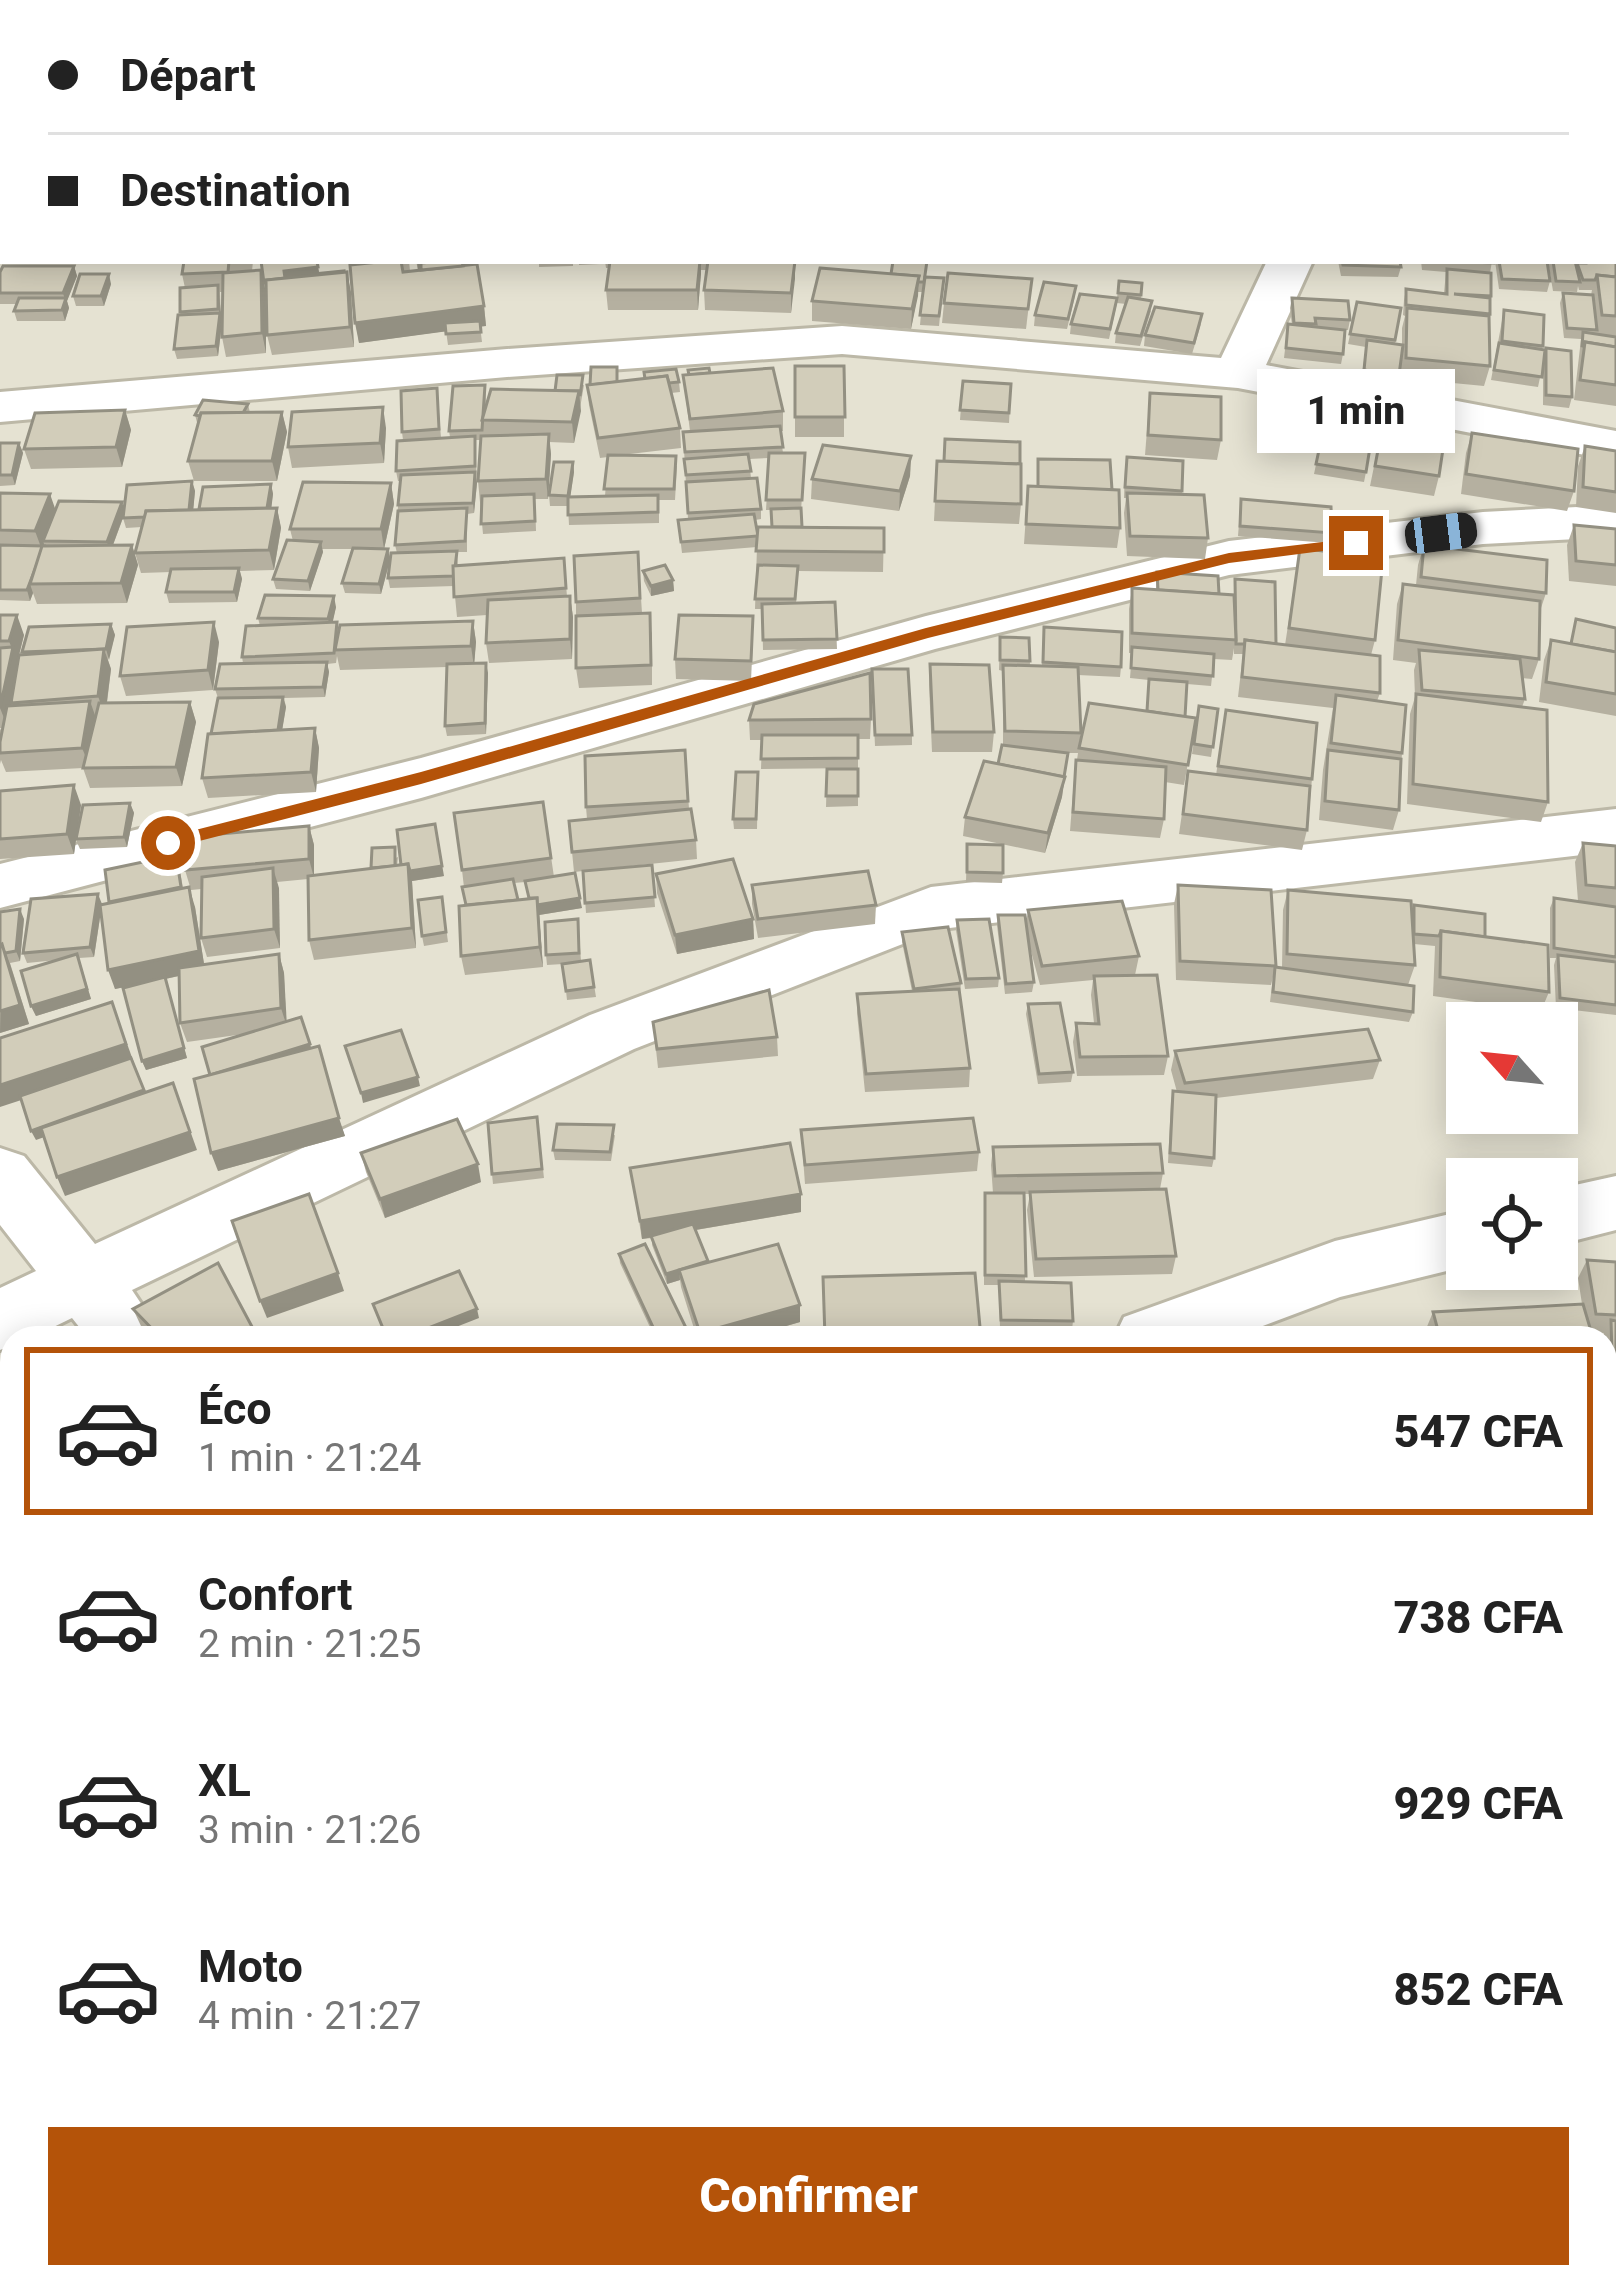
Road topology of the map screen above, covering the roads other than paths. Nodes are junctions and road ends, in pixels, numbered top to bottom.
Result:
1 (1289, 264) edge
2 (1238, 374) junction
3 (0, 407) edge
4 (1616, 446) edge
5 (1616, 521) edge
6 (1616, 830) edge
7 (0, 886) edge
8 (0, 1175) edge
9 (1616, 1203) edge
10 (1578, 1212) edge
11 (1446, 1243) edge
12 (84, 1278) junction
13 (0, 1320) edge
14 (120, 1326) edge
15 (1182, 1326) edge

1 - 2 street
2 - 3 street
2 - 4 street
5 - 7 street
6 - 12 street
8 - 12 street
9 - 10 street
11 - 15 street
12 - 13 street
12 - 14 street

